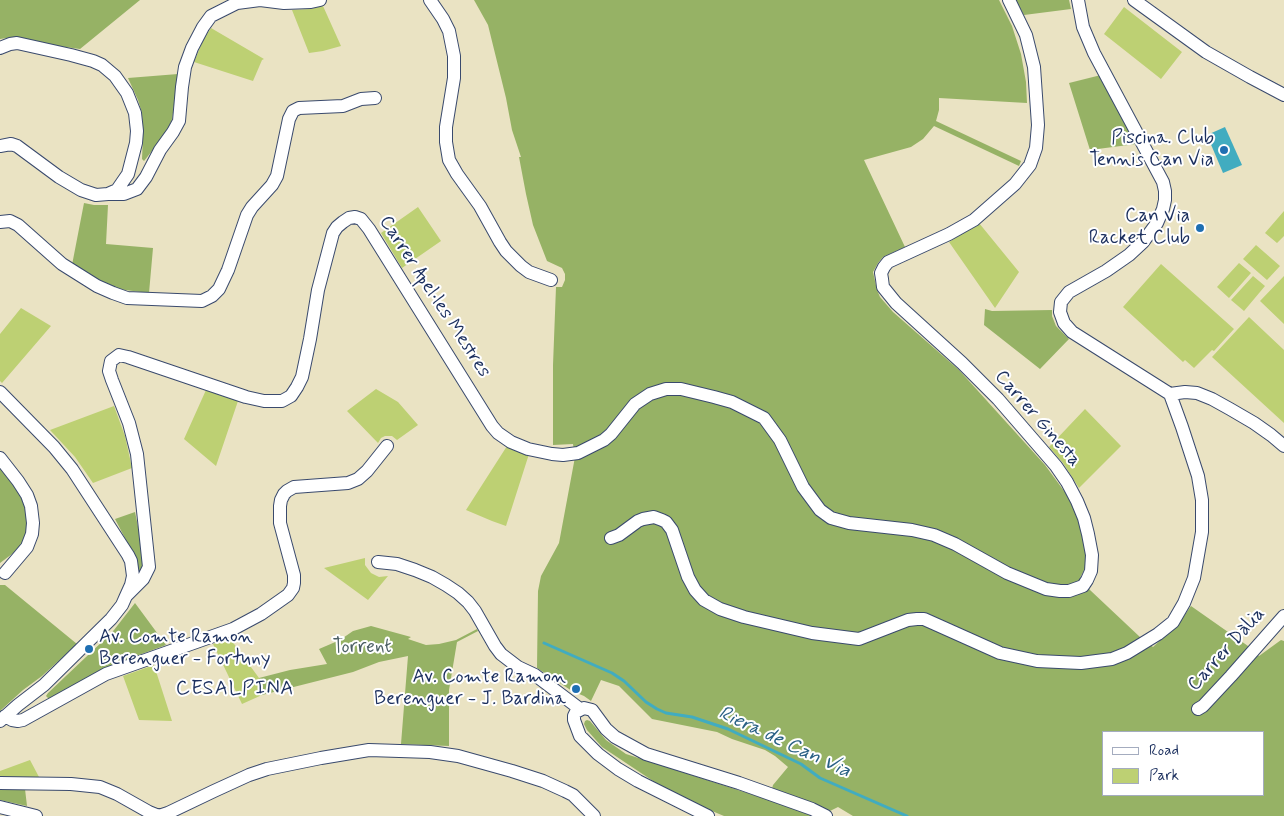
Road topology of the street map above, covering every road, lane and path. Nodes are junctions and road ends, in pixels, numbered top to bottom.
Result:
1 (320, 0) edge
2 (430, 0) edge
3 (1009, 0) edge
4 (1078, 0) edge
5 (1134, 0) edge
6 (0, 48) edge
7 (1284, 95) edge
8 (376, 98) dead end
9 (0, 146) edge
10 (108, 194) junction
11 (0, 222) edge
12 (551, 280) dead end
13 (0, 392) edge
14 (1170, 394) junction
15 (388, 446) dead end
16 (1284, 446) edge
17 (552, 454) joint
18 (0, 458) edge
19 (611, 538) dead end
20 (378, 562) dead end
21 (4, 573) dead end
22 (126, 596) junction
23 (1284, 616) edge
24 (580, 709) junction
25 (1198, 709) dead end
26 (3, 718) edge
27 (0, 783) edge
28 (0, 807) edge
29 (36, 816) edge
30 (594, 816) edge
31 (708, 816) edge
32 (826, 816) edge

1 - 10 street
2 - 12 street
3 - 17 street, Carrer Ginesta
4 - 14 street
5 - 7 street
6 - 10 street
8 - 11 street
9 - 10 street
13 - 22 street
14 - 16 street
14 - 19 street
15 - 26 street
17 - 22 street, Carrer Apel·les Mestres
18 - 21 street
20 - 24 street
22 - 26 street
23 - 25 street, Carrer Dàlia
24 - 31 street
24 - 32 street
27 - 30 street
28 - 29 street

